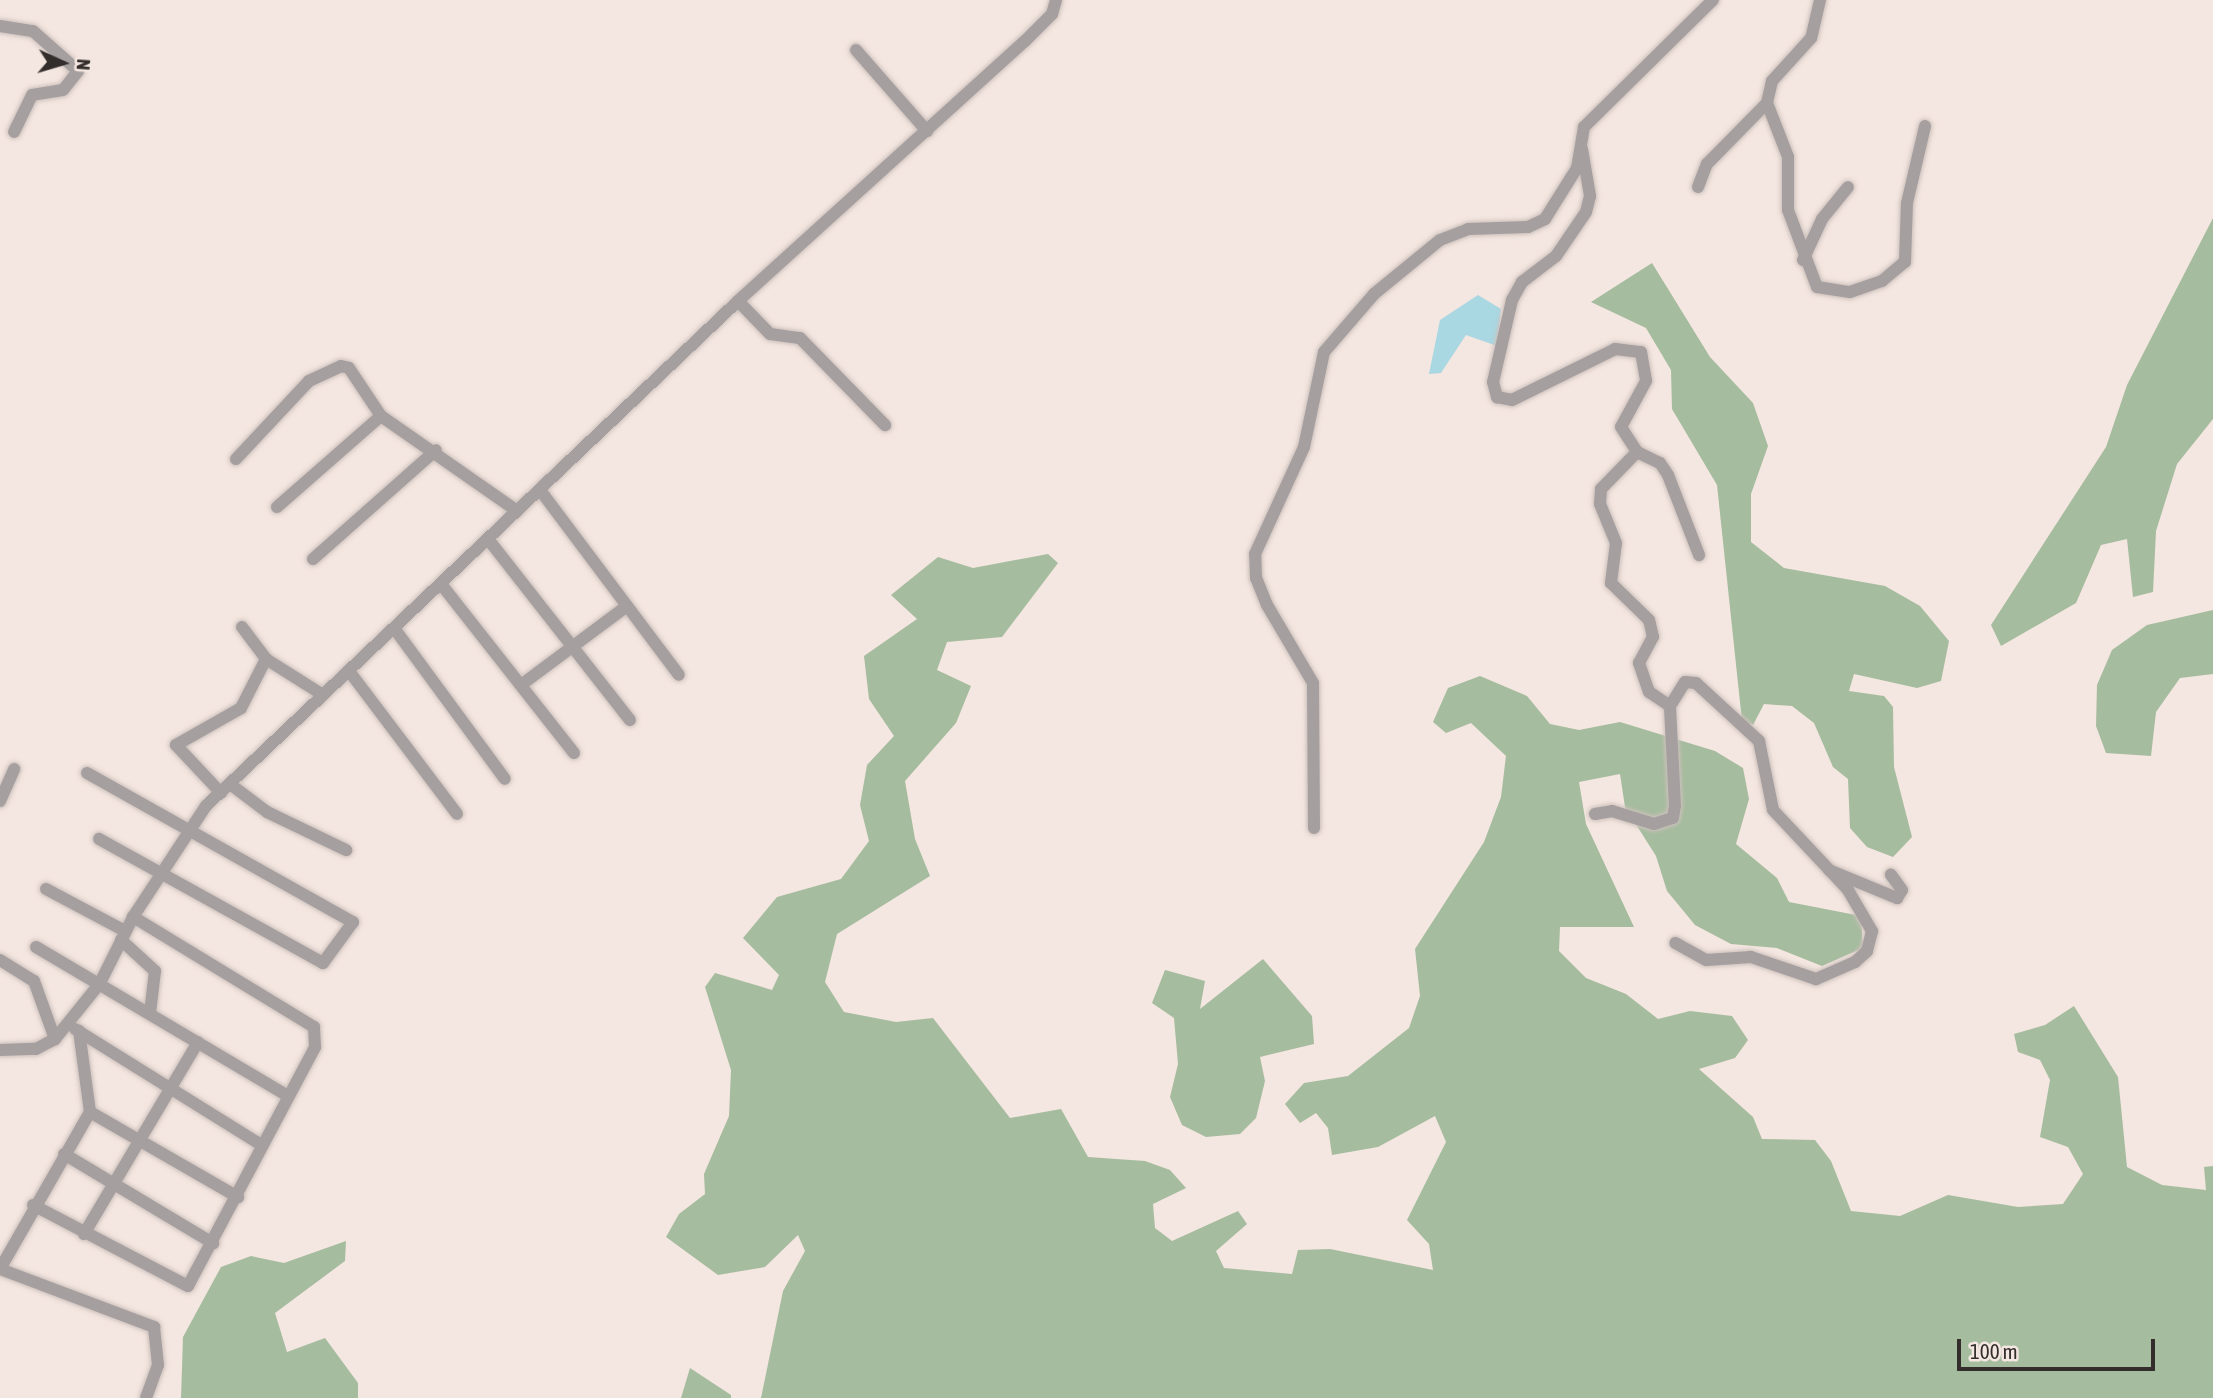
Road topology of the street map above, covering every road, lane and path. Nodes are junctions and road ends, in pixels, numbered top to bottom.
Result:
1 (1056, 0) edge
2 (1713, 0) edge
3 (1821, 0) edge
4 (0, 26) edge
5 (856, 50) dead end
6 (1767, 103) junction
7 (1925, 126) dead end
8 (927, 131) junction
9 (15, 132) dead end
10 (1581, 145) junction
11 (1698, 187) dead end
12 (1848, 187) dead end
13 (1803, 260) junction
14 (738, 301) junction
15 (381, 416) junction
16 (885, 425) dead end
17 (436, 450) junction
18 (1637, 452) junction
19 (236, 458) dead end
20 (540, 490) junction
21 (277, 507) dead end
22 (517, 511) junction
23 (488, 539) junction
24 (1699, 555) dead end
25 (313, 559) dead end
26 (441, 584) junction
27 (627, 606) junction
28 (242, 627) dead end
29 (394, 628) junction
30 (573, 648) junction
31 (266, 659) junction
32 (349, 671) junction
33 (679, 675) dead end
34 (521, 685) junction
35 (323, 695) junction
36 (1670, 706) junction
37 (629, 720) dead end
38 (574, 753) dead end
39 (14, 769) dead end
40 (87, 773) dead end
41 (505, 779) dead end
42 (225, 789) junction
43 (0, 801) edge
44 (457, 814) dead end
45 (1595, 814) dead end
46 (188, 826) junction
47 (1314, 828) dead end
48 (99, 839) dead end
49 (346, 850) dead end
50 (1829, 870) junction
51 (161, 875) junction
52 (1891, 875) dead end
53 (46, 889) dead end
54 (133, 917) junction
55 (123, 936) junction
56 (1675, 943) dead end
57 (36, 947) dead end
58 (0, 960) edge
59 (100, 983) junction
60 (150, 1013) junction
61 (74, 1028) junction
62 (55, 1039) junction
63 (198, 1042) junction
64 (0, 1050) edge
65 (169, 1089) junction
66 (288, 1096) junction
67 (90, 1112) junction
68 (138, 1140) junction
69 (261, 1145) junction
70 (64, 1154) junction
71 (114, 1184) junction
72 (238, 1196) junction
73 (33, 1205) junction
74 (84, 1234) junction
75 (213, 1243) junction
76 (0, 1269) edge
77 (146, 1398) edge

1 - 8 street
2 - 10 street
3 - 6 street
4 - 9 street
5 - 8 street
6 - 11 street
6 - 13 street
7 - 13 street
8 - 14 street
10 - 18 street
10 - 47 street
12 - 13 street
14 - 16 street
14 - 20 street
15 - 17 street
15 - 19 street
15 - 21 street
17 - 22 street
17 - 25 street
18 - 24 street
18 - 36 street
20 - 22 street
20 - 27 street
22 - 23 street
23 - 26 street
23 - 30 street
26 - 29 street
26 - 34 street
27 - 30 street
27 - 33 street
28 - 31 street
29 - 32 street
29 - 41 street
30 - 34 street
30 - 37 street
31 - 35 street
31 - 42 street
32 - 35 street
32 - 44 street
34 - 38 street
35 - 42 street
36 - 45 street
36 - 50 street
39 - 43 street
40 - 46 street
42 - 46 street
42 - 49 street
46 - 51 street
46 - 51 street
48 - 51 street
50 - 52 street
50 - 56 street
51 - 54 street
53 - 55 street
54 - 55 street
54 - 66 street
55 - 59 street
55 - 60 street
57 - 59 street
58 - 62 street
59 - 60 street
59 - 61 street
60 - 63 street
61 - 62 street
61 - 65 street
61 - 67 street
62 - 64 street
63 - 65 street
63 - 66 street
65 - 68 street
65 - 69 street
66 - 69 street
67 - 68 street
67 - 70 street
68 - 71 street
68 - 72 street
69 - 72 street
70 - 71 street
70 - 73 street
71 - 74 street
71 - 75 street
72 - 75 street
73 - 74 street
73 - 76 street
74 - 75 street
76 - 77 street

